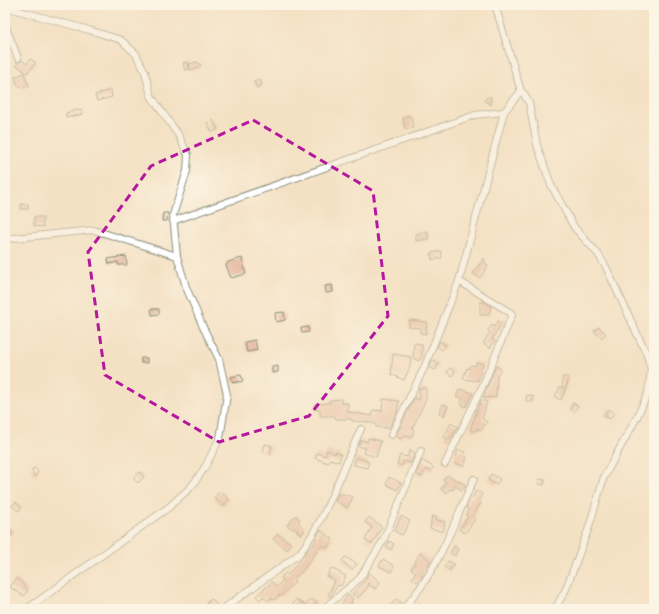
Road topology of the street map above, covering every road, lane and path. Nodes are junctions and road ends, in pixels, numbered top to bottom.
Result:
1 (495, 5) edge
2 (5, 7) edge
3 (5, 25) edge
4 (18, 58) dead end
5 (521, 91) junction
6 (504, 112) junction
7 (173, 221) junction
8 (5, 239) edge
9 (177, 256) junction
10 (459, 281) junction
11 (361, 429) dead end
12 (391, 435) dead end
13 (421, 451) dead end
14 (445, 464) dead end
15 (474, 479) dead end
16 (27, 609) edge
17 (223, 609) edge
18 (323, 609) edge
19 (403, 609) edge
20 (556, 609) edge

1 - 5 street
2 - 7 street
3 - 4 street
5 - 6 street
5 - 20 street
6 - 7 street
6 - 10 street
7 - 9 street
8 - 9 street
9 - 16 street
10 - 12 street
10 - 14 street
11 - 17 street
13 - 18 street
15 - 19 street

